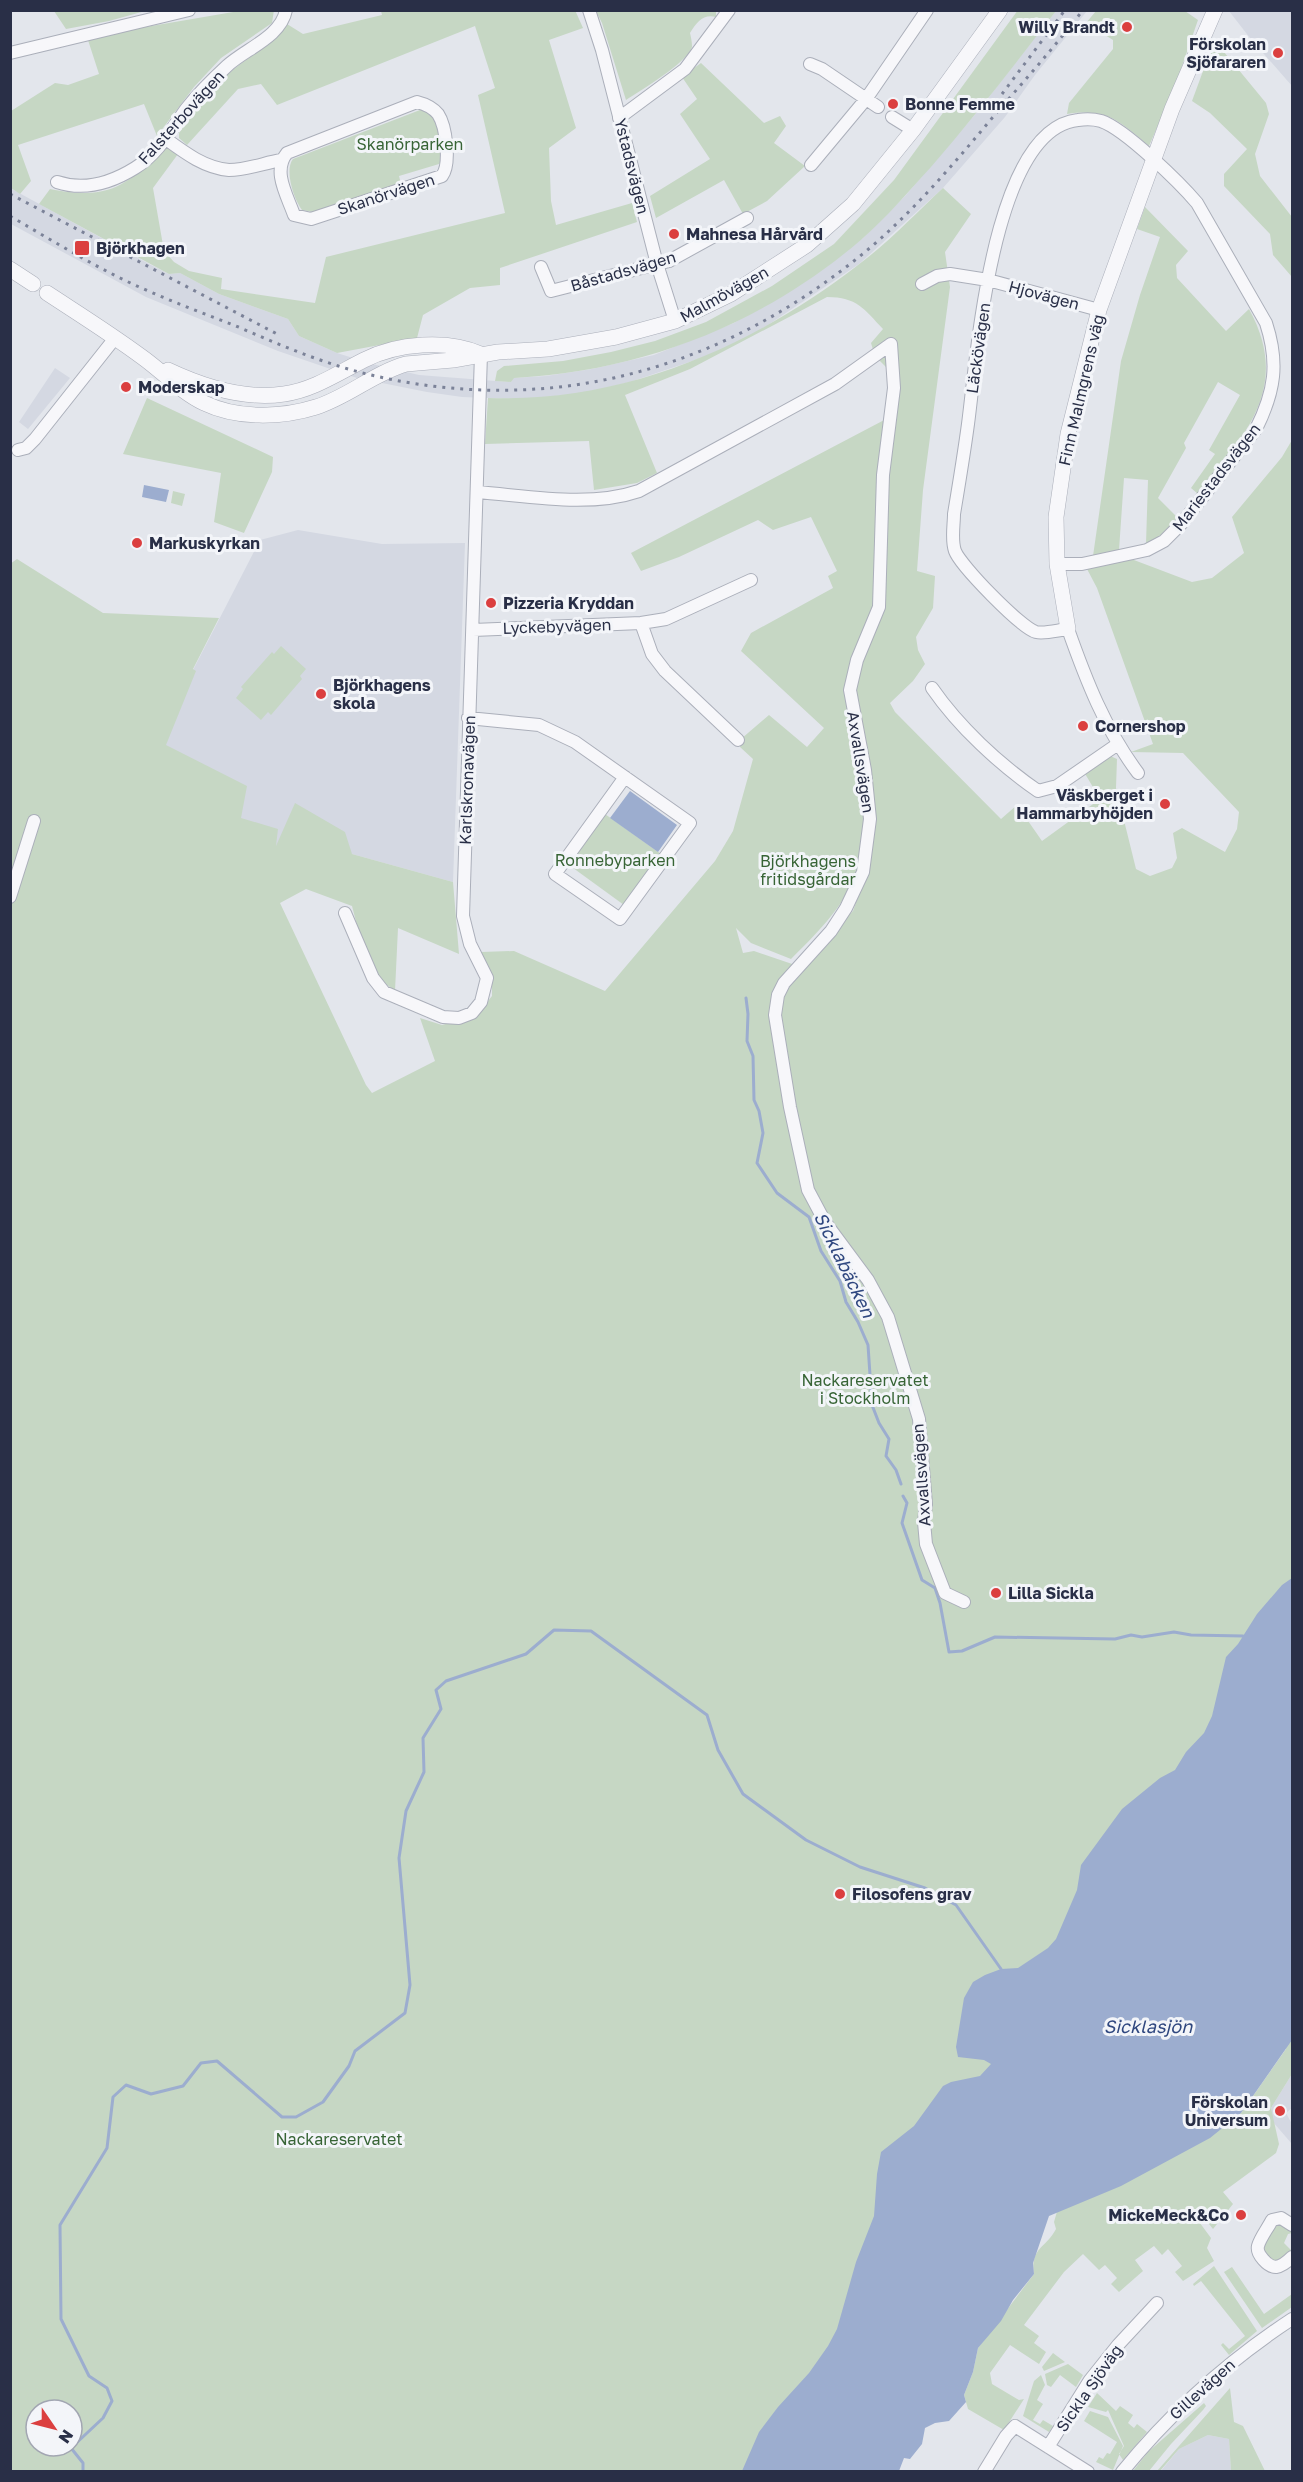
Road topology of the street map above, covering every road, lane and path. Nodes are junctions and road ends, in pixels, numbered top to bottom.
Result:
1 (189, 10) edge
2 (286, 10) edge
3 (589, 10) edge
4 (729, 10) edge
5 (927, 10) edge
6 (1000, 10) edge
7 (1214, 11) edge
8 (172, 12) edge
9 (12, 48) edge
10 (810, 64) dead end
11 (866, 99) junction
12 (878, 107) dead end
13 (892, 117) dead end
14 (620, 118) junction
15 (913, 130) junction
16 (166, 139) junction
17 (281, 160) junction
18 (1152, 160) junction
19 (811, 165) dead end
20 (57, 182) dead end
21 (747, 218) dead end
22 (657, 264) junction
23 (541, 267) dead end
24 (10, 269) edge
25 (988, 280) junction
26 (33, 284) dead end
27 (922, 284) dead end
28 (47, 293) dead end
29 (1099, 310) junction
30 (675, 321) junction
31 (115, 338) junction
32 (481, 354) junction
33 (141, 357) junction
34 (18, 450) dead end
35 (477, 492) junction
36 (1057, 564) junction
37 (751, 580) dead end
38 (641, 623) junction
39 (1068, 629) junction
40 (473, 630) junction
41 (932, 688) dead end
42 (468, 718) junction
43 (738, 740) dead end
44 (1118, 744) junction
45 (1138, 773) dead end
46 (625, 777) junction
47 (34, 821) dead end
48 (10, 897) edge
49 (345, 913) dead end
50 (964, 1602) dead end
51 (1293, 2225) edge
52 (1293, 2257) edge
53 (1157, 2303) dead end
54 (1293, 2319) edge
55 (1048, 2447) junction
56 (984, 2472) edge
57 (1088, 2472) edge
58 (1122, 2472) edge

1 - 8 street
2 - 16 street, Falsterbovägen
3 - 14 street, Ystadsvägen
4 - 14 street
5 - 11 street
6 - 15 street, Malmövägen
7 - 18 street, Finn Malmgrens väg
8 - 9 street
10 - 11 street
11 - 12 street
11 - 19 street
13 - 15 street
14 - 22 street, Ystadsvägen
15 - 30 street, Malmövägen
16 - 17 street, Skanörvägen
16 - 20 street, Falsterbovägen
17 - 17 street, Skanörvägen
18 - 25 street, Läckövägen
18 - 29 street, Finn Malmgrens väg
18 - 36 street, Mariestadsvägen
21 - 22 street, Båstadsvägen
22 - 23 street, Båstadsvägen
22 - 30 street, Ystadsvägen
24 - 26 street
25 - 27 street
25 - 29 street, Hjovägen
25 - 39 street, Läckövägen
28 - 31 street, Malmövägen
29 - 36 street, Finn Malmgrens väg
30 - 32 street, Malmövägen
31 - 33 street, Malmövägen
31 - 34 street
32 - 33 street, Malmövägen
32 - 33 street, Malmövägen
32 - 35 street, Karlskronavägen
35 - 40 street, Karlskronavägen
35 - 50 street, Axvallsvägen
36 - 39 street, Finn Malmgrens väg
37 - 38 street, Lyckebyvägen
38 - 40 street, Lyckebyvägen
38 - 43 street
39 - 44 street, Finn Malmgrens väg
40 - 42 street, Karlskronavägen
41 - 44 street
42 - 46 street
42 - 49 street, Karlskronavägen
44 - 45 street, Finn Malmgrens väg
46 - 46 street
47 - 48 street
51 - 52 street
53 - 55 street, Sickla Sjöväg
54 - 58 street, Gillevägen
55 - 56 street
55 - 57 street

